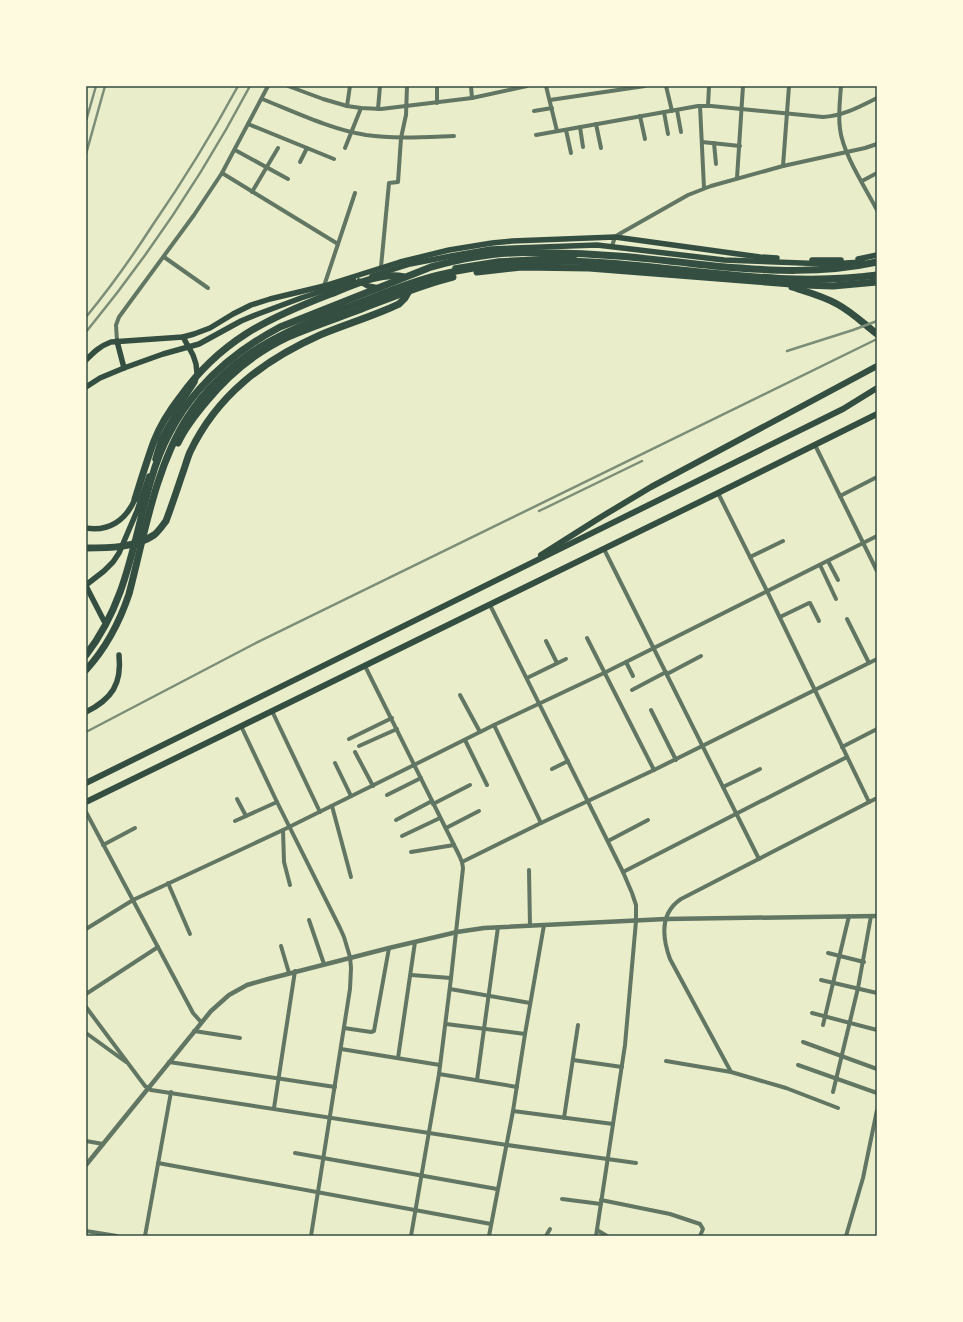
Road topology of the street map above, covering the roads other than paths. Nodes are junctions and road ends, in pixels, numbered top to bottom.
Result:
1 (268, 86) edge
2 (288, 86) edge
3 (302, 86) edge
4 (350, 86) edge
5 (380, 86) edge
6 (407, 86) edge
7 (437, 86) edge
8 (471, 86) edge
9 (527, 86) edge
10 (546, 86) edge
11 (645, 86) edge
12 (666, 86) edge
13 (709, 86) edge
14 (743, 86) edge
15 (789, 86) edge
16 (841, 86) edge
17 (513, 88) edge
18 (300, 91) junction
19 (472, 98) junction
20 (877, 98) edge
21 (262, 99) junction
22 (550, 100) junction
23 (437, 103) junction
24 (347, 106) junction
25 (407, 106) junction
26 (700, 106) junction
27 (708, 106) junction
28 (361, 108) junction
29 (552, 108) junction
30 (378, 109) junction
31 (742, 109) junction
32 (674, 110) junction
33 (534, 111) dead end
34 (664, 112) junction
35 (787, 113) junction
36 (840, 115) junction
37 (640, 116) junction
38 (248, 124) junction
39 (596, 124) junction
40 (580, 127) junction
41 (566, 130) junction
42 (557, 131) junction
43 (351, 132) junction
44 (681, 132) dead end
45 (668, 134) dead end
46 (536, 135) dead end
47 (454, 136) dead end
48 (401, 138) junction
49 (645, 140) dead end
50 (702, 142) junction
51 (714, 143) junction
52 (877, 144) edge
53 (740, 146) junction
54 (584, 147) dead end
55 (278, 148) dead end
56 (306, 148) junction
57 (345, 148) dead end
58 (601, 148) dead end
59 (235, 150) junction
60 (847, 152) junction
61 (571, 153) dead end
62 (334, 159) dead end
63 (300, 162) dead end
64 (716, 164) dead end
65 (783, 166) junction
66 (267, 167) junction
67 (222, 173) junction
68 (877, 173) edge
69 (738, 178) junction
70 (288, 179) dead end
71 (862, 181) junction
72 (704, 188) junction
73 (252, 192) junction
74 (355, 193) dead end
75 (877, 210) edge
76 (616, 238) junction
77 (338, 244) junction
78 (612, 246) junction
79 (877, 255) edge
80 (164, 257) junction
81 (877, 259) edge
82 (592, 262) junction
83 (877, 262) edge
84 (620, 264) junction
85 (381, 267) junction
86 (877, 275) edge
87 (404, 277) junction
88 (358, 280) junction
89 (877, 282) edge
90 (782, 284) junction
91 (324, 286) junction
92 (208, 288) dead end
93 (409, 291) junction
94 (877, 334) edge
95 (183, 337) junction
96 (117, 341) junction
97 (188, 347) junction
98 (86, 360) edge
99 (877, 366) edge
100 (124, 368) junction
101 (86, 387) edge
102 (877, 388) edge
103 (877, 414) edge
104 (814, 445) junction
105 (877, 477) edge
106 (718, 493) junction
107 (840, 496) junction
108 (135, 499) joint
109 (86, 528) edge
110 (877, 536) edge
111 (783, 541) dead end
112 (863, 543) junction
113 (122, 546) junction
114 (86, 548) edge
115 (604, 549) junction
116 (750, 557) junction
117 (828, 561) junction
118 (820, 565) junction
119 (877, 571) edge
120 (514, 572) junction
121 (838, 580) dead end
122 (86, 586) edge
123 (767, 591) junction
124 (836, 599) dead end
125 (490, 605) junction
126 (780, 617) junction
127 (847, 619) dead end
128 (104, 621) dead end
129 (819, 621) dead end
130 (587, 638) dead end
131 (546, 641) dead end
132 (654, 647) junction
133 (86, 655) edge
134 (119, 655) dead end
135 (701, 656) dead end
136 (566, 658) dead end
137 (877, 659) edge
138 (626, 662) junction
139 (556, 663) junction
140 (869, 663) junction
141 (365, 666) junction
142 (86, 670) edge
143 (86, 673) edge
144 (604, 673) junction
145 (666, 673) junction
146 (633, 676) dead end
147 (526, 678) junction
148 (632, 690) dead end
149 (815, 690) junction
150 (460, 695) dead end
151 (539, 703) junction
152 (651, 710) dead end
153 (272, 711) junction
154 (86, 712) edge
155 (392, 718) junction
156 (494, 725) junction
157 (241, 726) junction
158 (397, 728) junction
159 (877, 729) edge
160 (480, 732) junction
161 (349, 739) dead end
162 (465, 740) junction
163 (360, 746) dead end
164 (703, 746) junction
165 (842, 746) junction
166 (355, 752) dead end
167 (847, 757) junction
168 (676, 760) junction
169 (568, 761) junction
170 (335, 763) dead end
171 (414, 765) junction
172 (552, 769) dead end
173 (760, 769) dead end
174 (654, 770) junction
175 (421, 778) junction
176 (86, 783) edge
177 (470, 785) dead end
178 (487, 785) dead end
179 (373, 786) junction
180 (723, 788) junction
181 (387, 795) dead end
182 (351, 796) junction
183 (877, 798) edge
184 (237, 799) dead end
185 (588, 801) junction
186 (86, 802) edge
187 (277, 802) junction
188 (433, 802) junction
189 (869, 802) junction
190 (332, 806) junction
191 (479, 811) dead end
192 (86, 812) edge
193 (320, 812) junction
194 (736, 814) junction
195 (246, 816) junction
196 (440, 818) junction
197 (396, 820) dead end
198 (648, 820) dead end
199 (235, 821) dead end
200 (540, 822) junction
201 (289, 827) junction
202 (135, 828) dead end
203 (446, 828) junction
204 (283, 830) junction
205 (402, 836) dead end
206 (608, 840) junction
207 (454, 844) junction
208 (103, 845) junction
209 (411, 852) dead end
210 (759, 859) junction
211 (462, 862) junction
212 (529, 870) dead end
213 (623, 872) junction
214 (351, 877) dead end
215 (168, 882) junction
216 (290, 886) dead end
217 (133, 900) junction
218 (849, 916) junction
219 (871, 916) junction
220 (877, 916) edge
221 (666, 919) junction
222 (309, 920) dead end
223 (636, 921) junction
224 (544, 925) junction
225 (530, 926) junction
226 (498, 927) junction
227 (86, 929) edge
228 (457, 932) junction
229 (190, 934) dead end
230 (415, 942) junction
231 (281, 946) dead end
232 (158, 947) junction
233 (389, 948) junction
234 (828, 953) dead end
235 (839, 956) junction
236 (350, 957) junction
237 (864, 962) junction
238 (324, 964) junction
239 (292, 972) junction
240 (411, 975) junction
241 (451, 978) junction
242 (820, 980) dead end
243 (833, 983) junction
244 (858, 988) junction
245 (450, 989) junction
246 (877, 993) edge
247 (86, 994) edge
248 (488, 996) junction
249 (530, 1003) junction
250 (86, 1007) edge
251 (812, 1013) dead end
252 (825, 1016) junction
253 (201, 1022) junction
254 (849, 1022) junction
255 (446, 1024) junction
256 (578, 1025) dead end
257 (823, 1025) dead end
258 (344, 1028) junction
259 (484, 1029) junction
260 (877, 1030) edge
261 (194, 1031) junction
262 (86, 1033) edge
263 (524, 1034) junction
264 (240, 1038) dead end
265 (803, 1042) dead end
266 (341, 1049) junction
267 (841, 1056) junction
268 (398, 1058) junction
269 (573, 1060) junction
270 (666, 1061) dead end
271 (169, 1062) junction
272 (130, 1064) junction
273 (440, 1065) junction
274 (798, 1065) dead end
275 (622, 1067) junction
276 (877, 1069) edge
277 (731, 1072) junction
278 (439, 1074) junction
279 (836, 1078) junction
280 (279, 1079) junction
281 (477, 1080) junction
282 (335, 1087) junction
283 (517, 1087) junction
284 (148, 1088) junction
285 (170, 1092) junction
286 (833, 1092) dead end
287 (877, 1093) edge
288 (274, 1108) junction
289 (838, 1108) dead end
290 (877, 1110) edge
291 (513, 1111) junction
292 (330, 1117) junction
293 (564, 1118) junction
294 (876, 1122) edge
295 (613, 1124) junction
296 (429, 1132) junction
297 (86, 1141) edge
298 (103, 1144) junction
299 (507, 1145) junction
300 (295, 1153) dead end
301 (324, 1158) junction
302 (608, 1159) junction
303 (158, 1163) junction
304 (636, 1163) dead end
305 (86, 1165) edge
306 (421, 1175) junction
307 (497, 1189) junction
308 (318, 1192) junction
309 (562, 1199) dead end
310 (601, 1202) junction
311 (416, 1210) junction
312 (491, 1224) junction
313 (550, 1229) dead end
314 (597, 1230) junction
315 (88, 1233) edge
316 (117, 1236) edge
317 (145, 1236) edge
318 (311, 1236) edge
319 (412, 1236) edge
320 (489, 1236) edge
321 (546, 1236) edge
322 (596, 1236) edge
323 (607, 1236) edge
324 (700, 1236) edge
325 (846, 1236) edge

1 - 21 street
2 - 18 street
3 - 18 street
4 - 24 street
5 - 30 street
6 - 25 street
7 - 23 street
8 - 19 street
9 - 17 street
10 - 22 street
11 - 22 street
12 - 32 street
13 - 27 street
14 - 31 street
15 - 35 street
16 - 36 street
17 - 19 street
18 - 24 street
19 - 23 street
20 - 36 street
21 - 38 street
21 - 43 street
22 - 29 street
23 - 25 street
24 - 28 street
25 - 30 street
25 - 48 street
26 - 27 street
26 - 32 street
26 - 50 street
27 - 31 street
28 - 30 street
28 - 43 street
29 - 33 street
29 - 42 street
31 - 35 street
31 - 53 street
32 - 34 street
32 - 44 street
34 - 37 street
34 - 45 street
35 - 36 street
35 - 65 street
36 - 60 street
37 - 39 street
37 - 49 street
38 - 56 street
38 - 59 street
39 - 40 street
39 - 58 street
40 - 41 street
40 - 54 street
41 - 42 street
41 - 61 street
42 - 46 street
43 - 48 street
43 - 57 street
47 - 48 street
48 - 85 street
50 - 51 street
50 - 72 street
51 - 53 street
51 - 64 street
52 - 60 street
53 - 69 street
55 - 66 street
56 - 62 street
56 - 63 street
59 - 66 street
59 - 67 street
60 - 65 street
60 - 71 street
65 - 69 street
66 - 70 street
66 - 73 street
67 - 73 street
67 - 80 street
68 - 71 street
69 - 72 street
71 - 75 street
72 - 76 street
73 - 77 street
74 - 77 street
76 - 78 street
76 - 79 main road
76 - 85 main road
77 - 91 street
78 - 81 main road
78 - 82 main road
78 - 84 main road
78 - 88 main road
78 - 88 main road
80 - 92 street
80 - 96 street
82 - 84 highway
82 - 142 highway
83 - 87 highway
84 - 86 highway
85 - 91 main road
87 - 108 highway
87 - 133 highway
88 - 97 main road
89 - 90 highway
90 - 93 highway
90 - 94 highway
91 - 95 main road
93 - 113 highway
93 - 143 highway
95 - 96 main road
95 - 97 main road
96 - 98 main road
96 - 100 main road
97 - 100 main road
97 - 113 main road
99 - 120 main road
100 - 101 main road
102 - 120 main road
103 - 104 main road
104 - 106 main road
104 - 107 street
105 - 107 street
106 - 115 main road
106 - 116 street
107 - 112 street
108 - 109 main road
110 - 112 street
111 - 116 street
112 - 117 street
112 - 119 street
113 - 114 highway
113 - 122 main road
115 - 125 main road
115 - 132 street
116 - 123 street
117 - 118 street
117 - 121 street
118 - 123 street
118 - 124 street
120 - 176 main road
122 - 128 main road
123 - 126 street
123 - 132 street
125 - 141 main road
125 - 147 street
126 - 129 street
126 - 149 street
127 - 140 street
130 - 144 street
131 - 139 street
132 - 138 street
132 - 145 street
134 - 154 main road
135 - 145 street
136 - 139 street
137 - 140 street
138 - 144 street
138 - 146 street
139 - 147 street
140 - 149 street
141 - 153 main road
141 - 155 street
144 - 151 street
144 - 174 street
145 - 148 street
145 - 164 street
147 - 151 street
149 - 164 street
149 - 165 street
150 - 160 street
151 - 156 street
151 - 169 street
152 - 168 street
153 - 157 main road
153 - 193 street
155 - 158 street
155 - 161 street
156 - 160 street
156 - 200 street
157 - 186 main road
157 - 187 street
158 - 163 street
158 - 171 street
159 - 165 street
160 - 162 street
162 - 171 street
162 - 178 street
164 - 168 street
164 - 180 street
165 - 167 street
166 - 179 street
167 - 189 street
167 - 194 street
168 - 174 street
169 - 172 street
169 - 185 street
170 - 182 street
171 - 175 street
171 - 179 street
173 - 180 street
174 - 185 street
175 - 181 street
175 - 188 street
177 - 188 street
179 - 182 street
180 - 194 street
182 - 190 street
183 - 189 street
184 - 195 street
185 - 200 street
185 - 206 street
187 - 195 street
187 - 201 street
188 - 196 street
188 - 197 street
189 - 210 street
190 - 193 street
190 - 214 street
191 - 203 street
192 - 208 street
193 - 201 street
194 - 210 street
194 - 213 street
195 - 199 street
196 - 203 street
196 - 205 street
198 - 206 street
200 - 211 street
201 - 204 street
201 - 236 street
202 - 208 street
203 - 207 street
204 - 215 street
204 - 216 street
206 - 213 street
207 - 209 street
207 - 211 street
208 - 217 street
210 - 221 street
211 - 228 street
212 - 225 street
213 - 223 street
215 - 217 street
215 - 229 street
217 - 227 street
217 - 232 street
218 - 219 street
218 - 221 street
218 - 235 street
219 - 220 street
219 - 237 street
221 - 223 street
221 - 277 street
222 - 238 street
223 - 224 street
223 - 275 street
224 - 225 street
224 - 249 street
225 - 226 street
226 - 228 street
226 - 248 street
228 - 230 street
228 - 241 street
230 - 233 street
230 - 240 street
231 - 239 street
232 - 247 street
232 - 253 street
233 - 236 street
233 - 258 street
234 - 235 street
235 - 237 street
235 - 243 street
236 - 238 street
236 - 258 street
237 - 244 street
238 - 239 street
239 - 253 street
239 - 280 street
240 - 241 street
240 - 268 street
241 - 245 street
242 - 243 street
243 - 244 street
243 - 252 street
244 - 246 street
244 - 254 street
245 - 248 street
245 - 255 street
248 - 249 street
248 - 259 street
249 - 263 street
250 - 272 street
251 - 252 street
252 - 254 street
252 - 257 street
253 - 261 street
254 - 260 street
254 - 267 street
255 - 259 street
255 - 273 street
256 - 269 street
258 - 266 street
259 - 263 street
259 - 281 street
261 - 264 street
261 - 271 street
262 - 272 street
263 - 283 street
265 - 267 street
266 - 268 street
266 - 282 street
267 - 276 street
267 - 279 street
268 - 273 street
269 - 275 street
269 - 293 street
270 - 277 street
271 - 280 street
271 - 284 street
272 - 284 street
273 - 278 street
274 - 279 street
275 - 295 street
277 - 289 street
278 - 281 street
278 - 296 street
279 - 286 street
279 - 287 street
280 - 282 street
280 - 288 street
281 - 283 street
282 - 292 street
283 - 291 street
284 - 285 street
284 - 298 street
285 - 288 street
285 - 303 street
288 - 292 street
290 - 294 street
291 - 293 street
291 - 299 street
292 - 296 street
292 - 301 street
293 - 295 street
294 - 325 street
295 - 302 street
296 - 299 street
296 - 306 street
297 - 298 street
298 - 305 street
299 - 302 street
299 - 307 street
300 - 301 street
301 - 306 street
301 - 308 street
302 - 304 street
302 - 310 street
303 - 308 street
303 - 317 street
306 - 307 street
306 - 311 street
307 - 312 street
308 - 311 street
308 - 318 street
309 - 310 street
310 - 314 street
310 - 324 street
311 - 312 street
311 - 319 street
312 - 320 street
313 - 321 street
314 - 322 street
314 - 323 street
315 - 316 street

